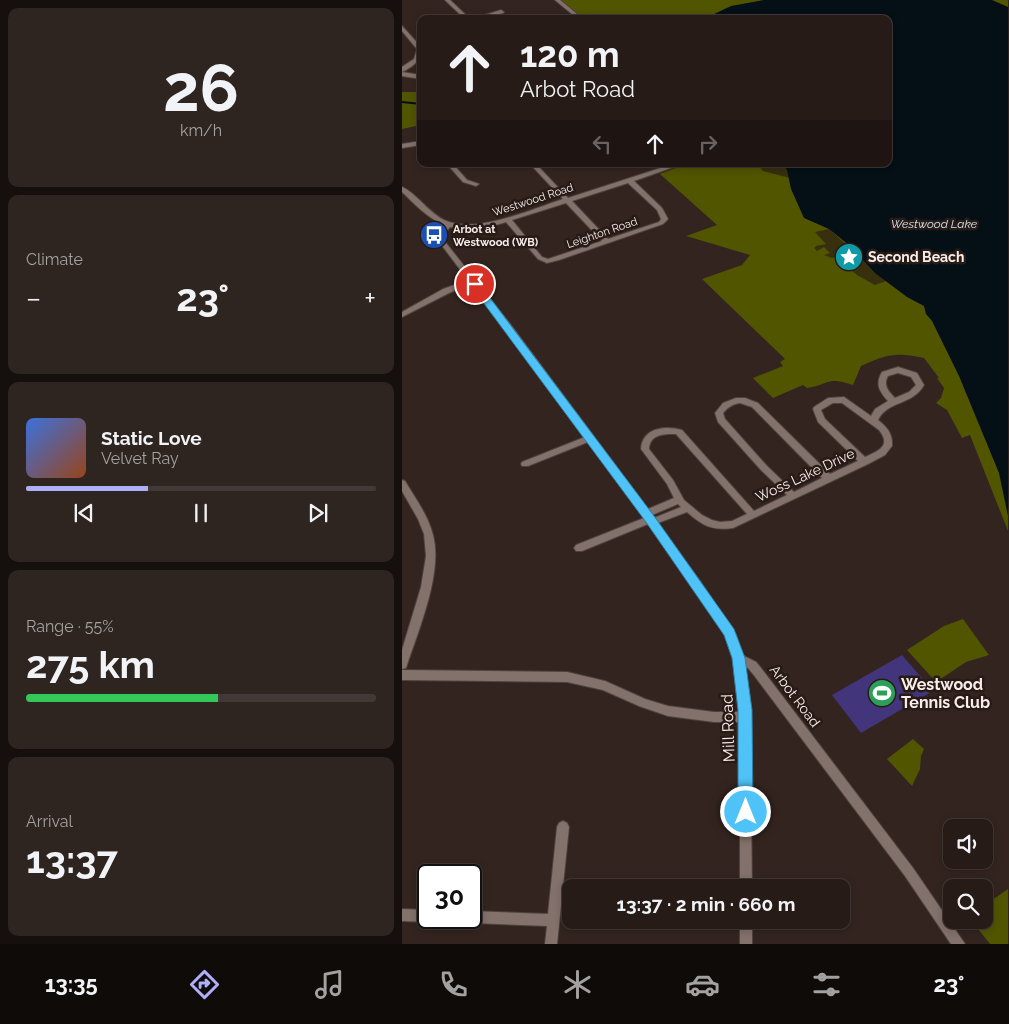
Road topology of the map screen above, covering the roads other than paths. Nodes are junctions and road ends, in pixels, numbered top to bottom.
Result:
1 (447, 0) edge
2 (557, 0) edge
3 (501, 12) dead end
4 (464, 15) edge
5 (489, 15) edge
6 (576, 15) edge
7 (402, 28) edge
8 (417, 46) edge
9 (417, 57) edge
10 (402, 70) edge
11 (402, 74) edge
12 (417, 76) edge
13 (417, 144) edge
14 (402, 146) edge
15 (453, 167) edge
16 (536, 167) edge
17 (670, 167) edge
18 (629, 180) junction
19 (476, 184) dead end
20 (402, 189) edge
21 (567, 199) junction
22 (507, 220) junction
23 (448, 225) junction
24 (607, 242) junction
25 (472, 280) junction
26 (402, 315) edge
27 (893, 402) junction
28 (873, 421) junction
29 (590, 438) junction
30 (865, 462) junction
31 (525, 464) dead end
32 (829, 479) junction
33 (402, 484) edge
34 (793, 496) junction
35 (680, 499) junction
36 (688, 508) junction
37 (753, 515) junction
38 (649, 518) junction
39 (579, 548) dead end
40 (738, 658) junction
41 (402, 665) edge
42 (402, 675) edge
43 (746, 717) junction
44 (563, 827) dead end
45 (746, 879) edge
46 (402, 915) edge
47 (417, 916) edge
48 (482, 917) edge
49 (554, 920) junction
50 (746, 929) edge
51 (551, 944) edge
52 (746, 944) edge
53 (959, 944) edge

1 - 4 street
2 - 6 street
3 - 5 street
7 - 8 street
9 - 10 street
11 - 12 street
13 - 14 street
15 - 19 street
16 - 21 street
17 - 18 street, Westwood Road
18 - 21 street, Westwood Road
18 - 24 street, Leighton Road
20 - 23 street, Westwood Road
21 - 22 street, Westwood Road
21 - 24 street
22 - 23 street, Westwood Road
22 - 24 street, Leighton Road
23 - 25 street
25 - 26 street
25 - 29 street
27 - 27 street
27 - 28 street
28 - 30 street, Woss Lake Drive
28 - 30 street
29 - 31 street
29 - 38 street
30 - 32 street, Woss Lake Drive
32 - 34 street, Woss Lake Drive
32 - 34 street
33 - 41 street
34 - 37 street, Woss Lake Drive
35 - 36 street, Woss Lake Drive
35 - 37 street
35 - 38 street
36 - 37 street, Woss Lake Drive
36 - 38 street
38 - 39 street
38 - 40 street
40 - 43 street, Mill Road
40 - 53 street, Arbot Road
42 - 43 street
43 - 45 street, Mill Road
44 - 49 street
46 - 47 street
48 - 49 street
49 - 51 street
50 - 52 street

